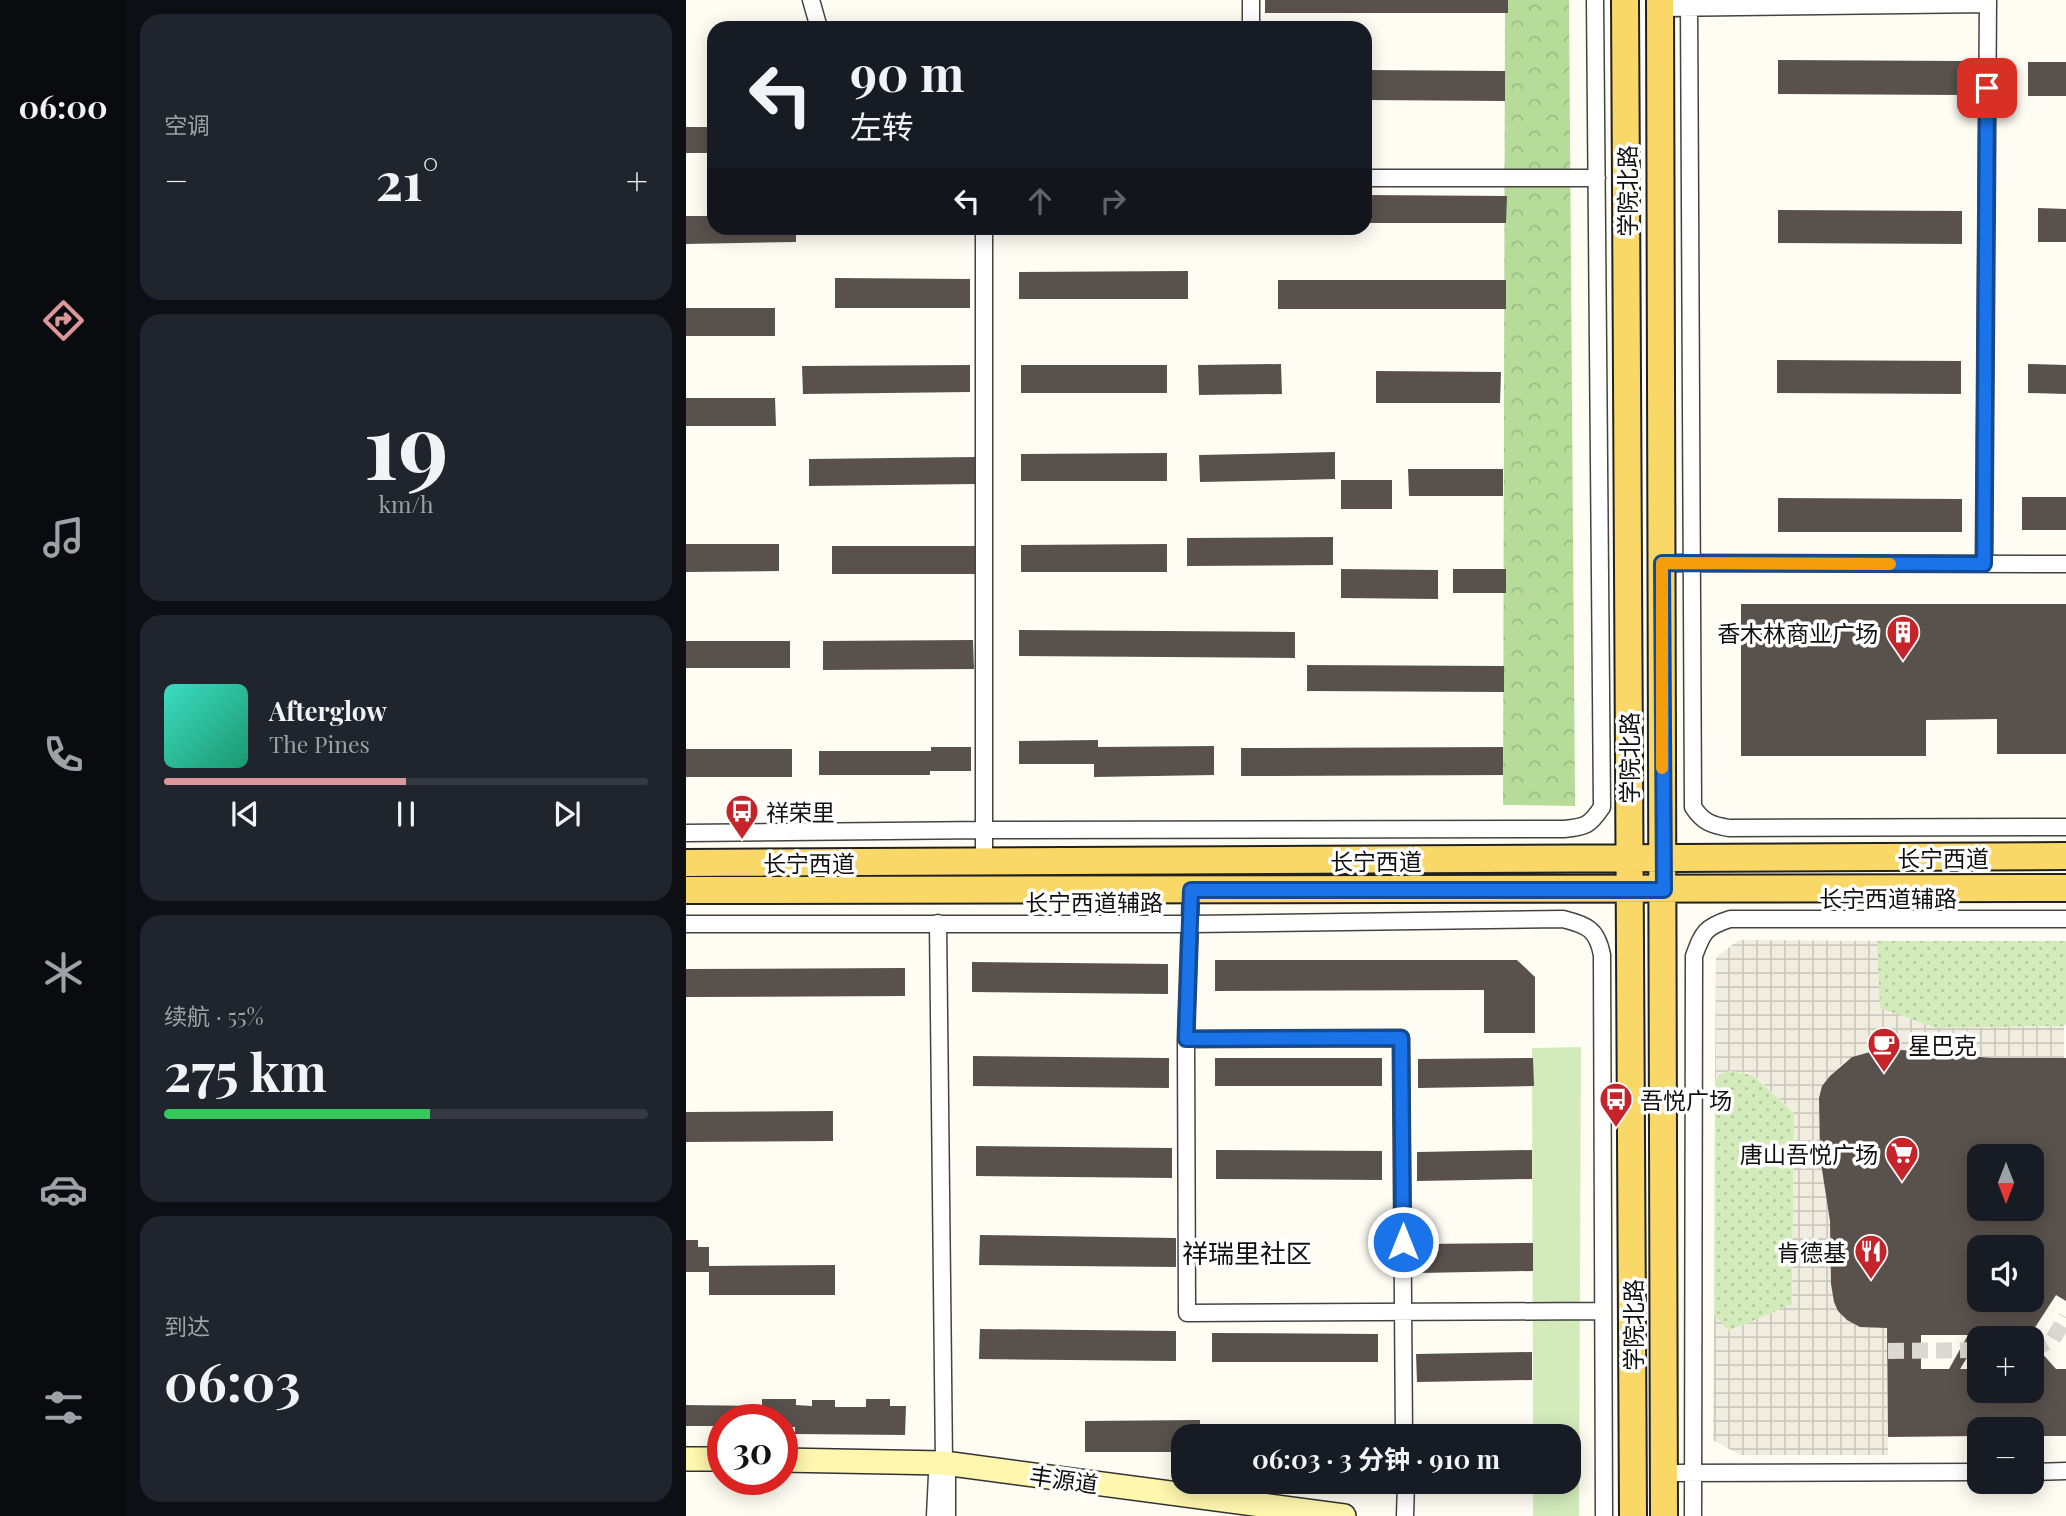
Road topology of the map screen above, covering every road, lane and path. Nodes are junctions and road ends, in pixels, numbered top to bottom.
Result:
1 (811, 0) edge
2 (1251, 0) edge
3 (1988, 2) edge
4 (1595, 4) edge
5 (1625, 4) edge
6 (1660, 4) edge
7 (1689, 4) edge
8 (817, 21) edge
9 (1251, 21) edge
10 (1372, 178) edge
11 (1597, 178) junction
12 (984, 235) edge
13 (1662, 563) junction
14 (1690, 563) junction
15 (1984, 564) junction
16 (2066, 564) edge
17 (2066, 827) edge
18 (986, 830) junction
19 (686, 833) edge
20 (2066, 856) edge
21 (1628, 859) junction
22 (1663, 859) junction
23 (984, 862) junction
24 (686, 863) edge
25 (2066, 888) edge
26 (686, 890) edge
27 (1191, 890) junction
28 (1628, 890) junction
29 (1664, 890) junction
30 (2066, 919) edge
31 (938, 923) junction
32 (686, 924) edge
33 (1192, 924) junction
34 (1186, 1039) junction
35 (1603, 1311) junction
36 (1403, 1312) junction
37 (1404, 1424) edge
38 (686, 1459) edge
39 (707, 1459) edge
40 (798, 1460) edge
41 (943, 1463) junction
42 (1967, 1472) edge
43 (2044, 1472) edge
44 (2066, 1472) edge
45 (1663, 1473) junction
46 (1692, 1473) junction
47 (1406, 1494) edge
48 (935, 1516) edge
49 (947, 1516) edge
50 (1344, 1516) edge
51 (1405, 1516) edge
52 (1604, 1516) edge
53 (1633, 1516) edge
54 (1664, 1516) edge
55 (1693, 1516) edge

1 - 8 street
2 - 9 street
3 - 7 street
3 - 15 street
4 - 5 street
4 - 11 street
5 - 6 main road
5 - 21 main road, 学院北路
6 - 7 street
6 - 13 main road, 学院北路
7 - 14 street
10 - 11 street
11 - 18 street
12 - 18 street
13 - 14 street
13 - 22 main road, 学院北路
14 - 15 street
14 - 17 street
15 - 16 street
18 - 19 street
18 - 23 street
20 - 22 main road, 长宁西道
21 - 22 main road, 长宁西道
21 - 23 main road, 长宁西道
21 - 28 main road, 学院北路
22 - 29 main road, 学院北路
23 - 24 main road, 长宁西道
25 - 29 main road, 长宁西道
26 - 27 main road, 长宁西道
27 - 28 main road, 长宁西道
27 - 33 street
28 - 29 main road, 长宁西道
28 - 53 main road, 学院北路
29 - 45 main road, 学院北路
30 - 46 street, 长宁西道辅路
31 - 32 street, 长宁西道辅路
31 - 33 street, 长宁西道辅路
31 - 41 street
33 - 34 street
33 - 35 street, 长宁西道辅路
34 - 36 street
34 - 36 street
35 - 36 street
35 - 52 street
36 - 37 street
38 - 39 street
40 - 41 street, 丰源道
41 - 48 street
41 - 49 street
41 - 50 street, 丰源道
42 - 46 street
43 - 44 street
45 - 46 street
45 - 54 main road, 学院北路
46 - 55 street
47 - 51 street

